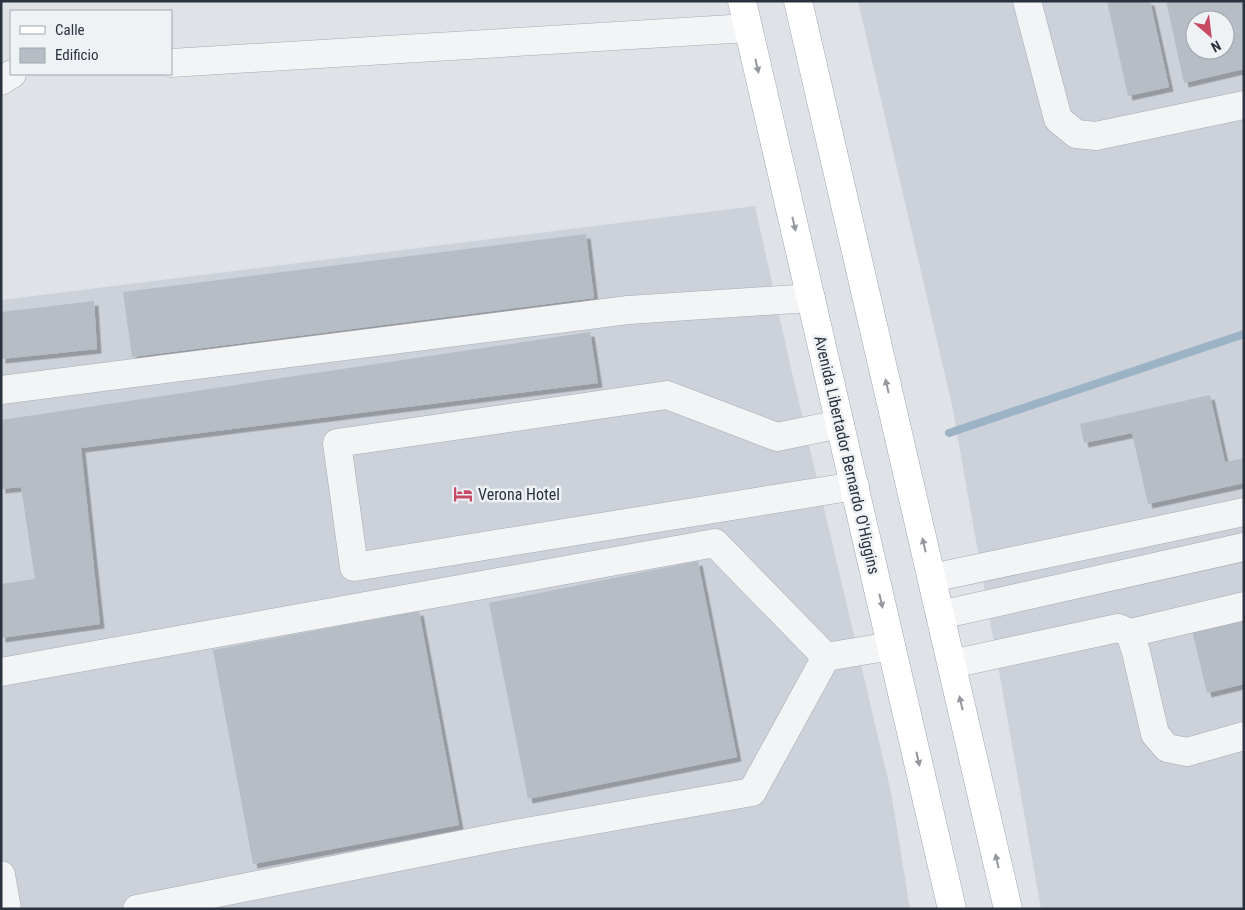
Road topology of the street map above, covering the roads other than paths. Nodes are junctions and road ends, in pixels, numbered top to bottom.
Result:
1 (742, 1) edge
2 (798, 1) edge
3 (1027, 1) edge
4 (748, 28) junction
5 (172, 64) edge
6 (1244, 105) edge
7 (811, 298) junction
8 (1, 390) edge
9 (840, 424) junction
10 (855, 486) junction
11 (1244, 512) edge
12 (1244, 547) edge
13 (932, 578) junction
14 (1244, 606) edge
15 (940, 615) junction
16 (1130, 633) junction
17 (891, 646) junction
18 (826, 657) junction
19 (952, 664) junction
20 (1, 672) edge
21 (1244, 736) edge
22 (1, 875) edge
23 (8, 909) edge
24 (137, 909) edge
25 (952, 909) edge
26 (1008, 909) edge

1 - 4 main road, Avenida Libertador Bernardo O'Higgins
13 -> 2 main road
3 - 6 lane
4 - 5 lane
4 -> 7 main road, Avenida Libertador Bernardo O'Higgins
7 - 8 lane
7 - 9 main road, Avenida Libertador Bernardo O'Higgins
9 - 10 main road, Avenida Libertador Bernardo O'Higgins
9 - 10 lane
10 -> 17 main road, Avenida Libertador Bernardo O'Higgins
11 - 13 lane
12 - 15 lane
13 - 15 main road
14 - 16 lane
15 - 19 main road
16 - 19 lane
16 - 21 lane
17 - 18 lane
17 -> 25 main road, Avenida Libertador Bernardo O'Higgins
18 - 20 lane
18 - 24 lane
26 -> 19 main road
22 - 23 lane

